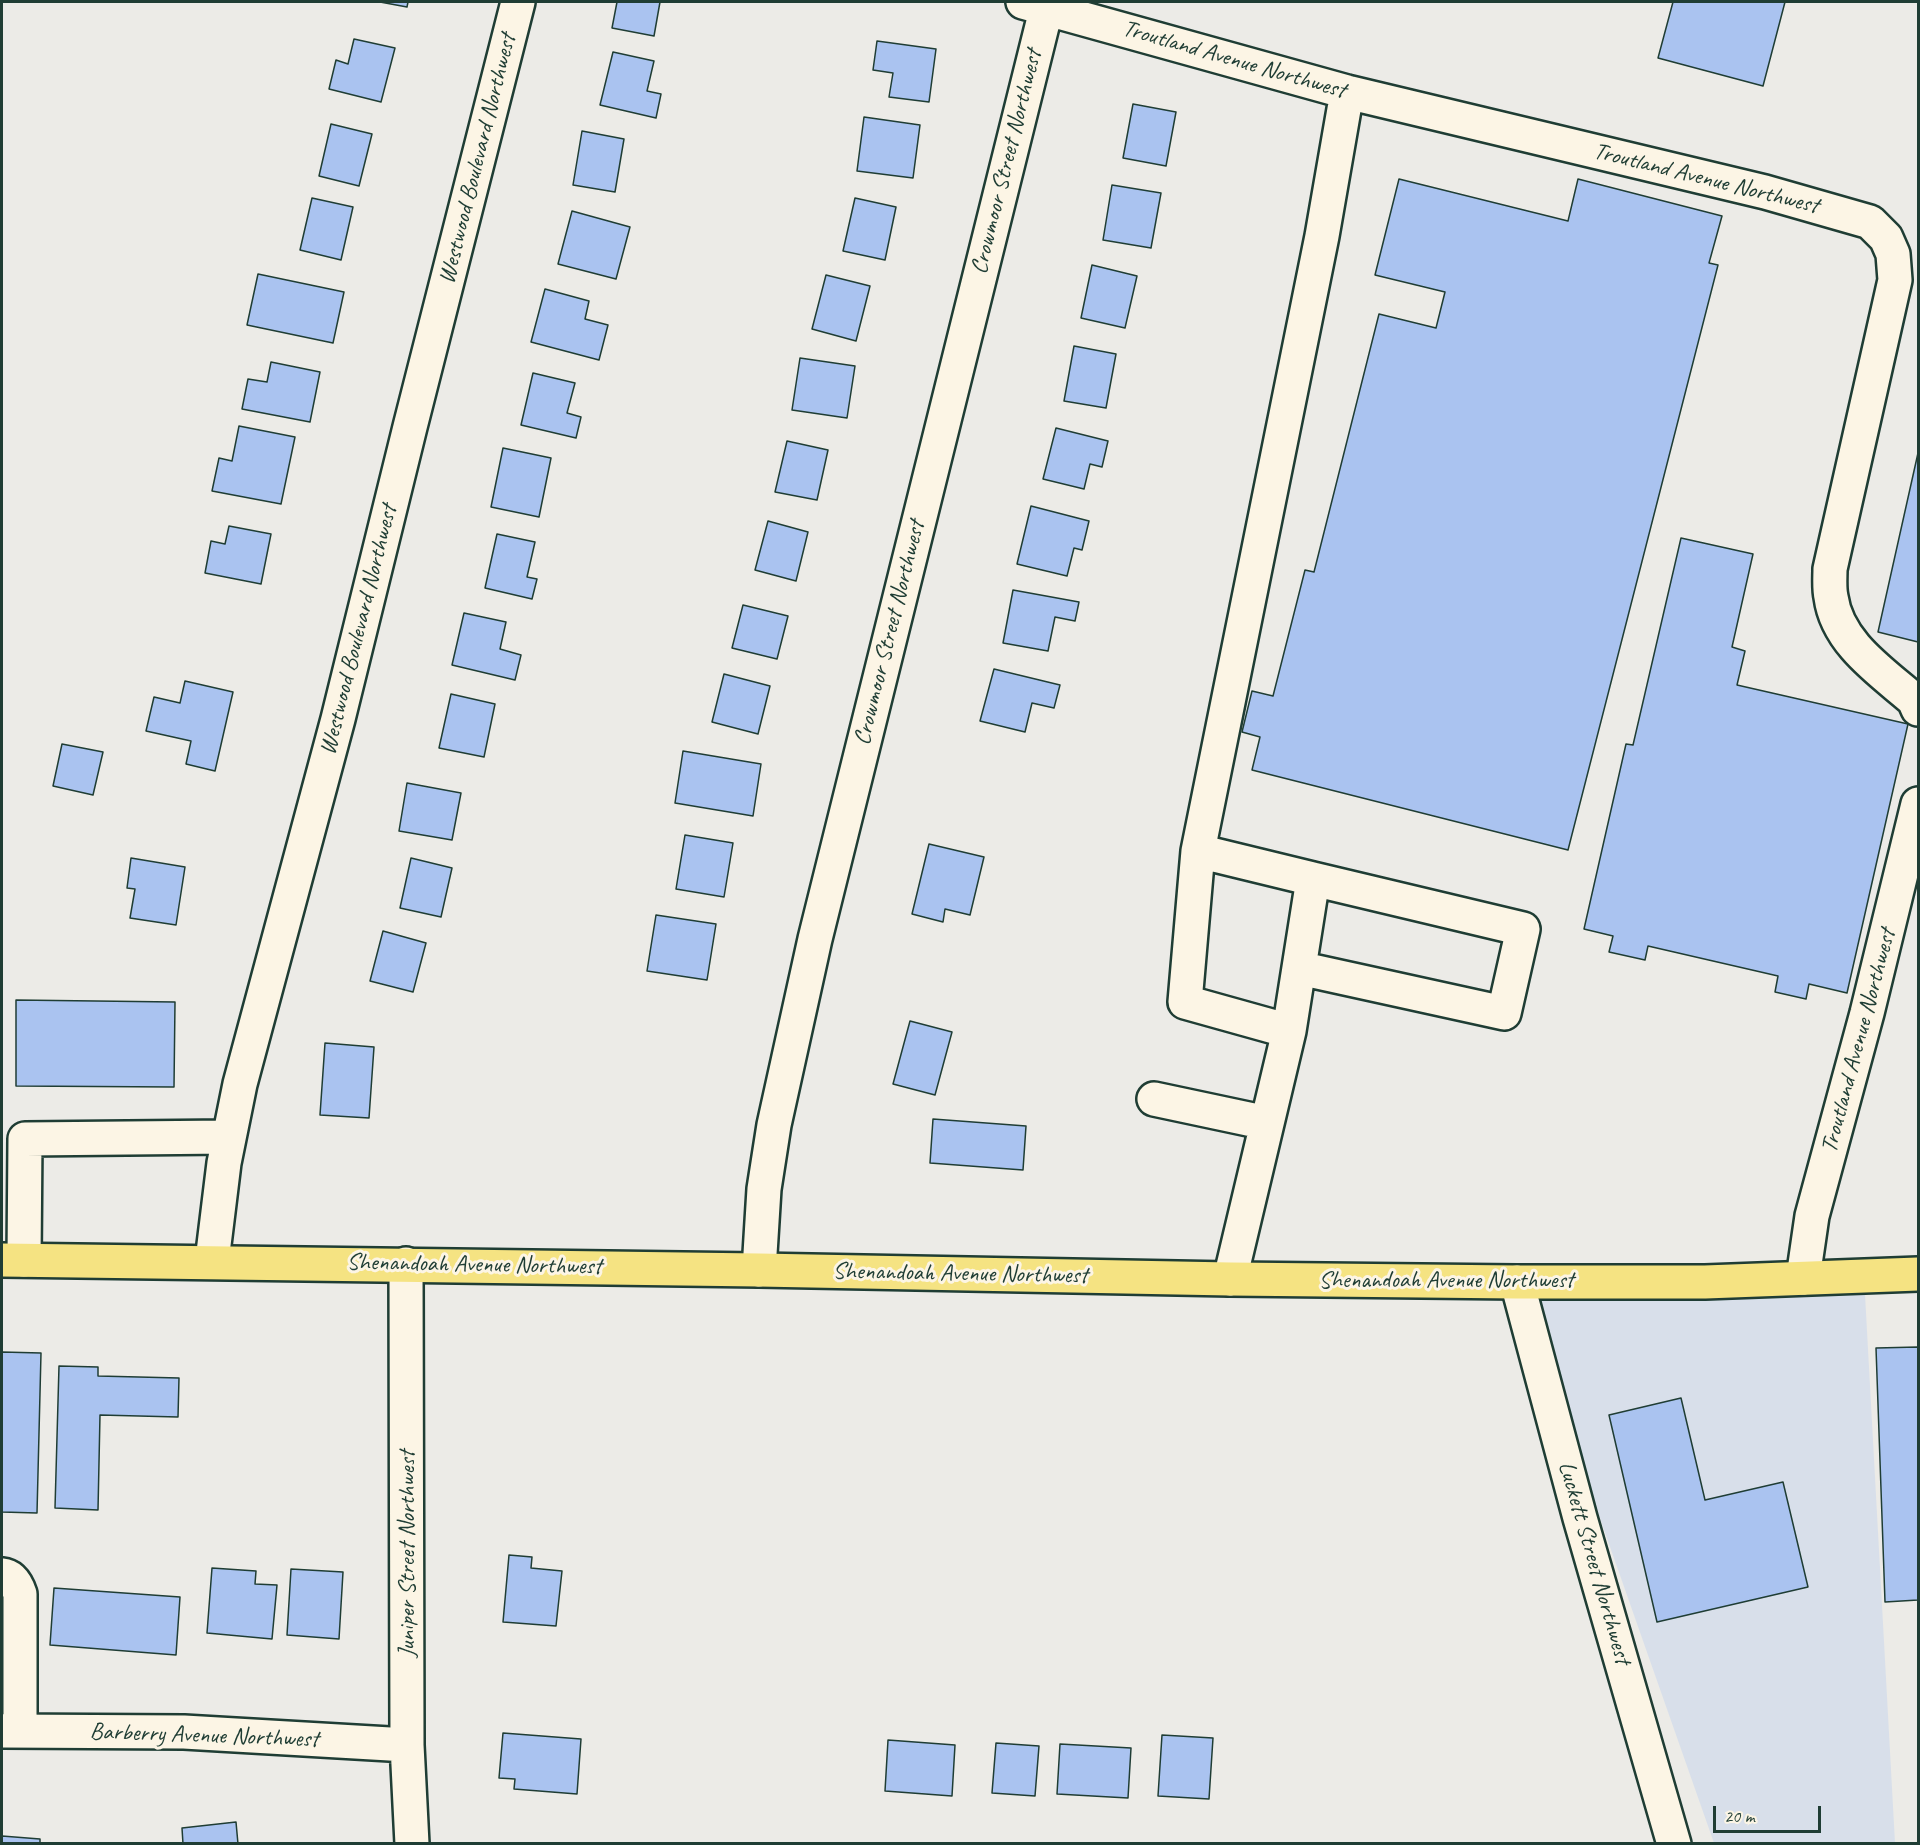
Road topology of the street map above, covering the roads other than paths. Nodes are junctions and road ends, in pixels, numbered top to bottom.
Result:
1 (518, 2) edge
2 (1039, 4) edge
3 (1347, 92) junction
4 (1918, 709) edge
5 (1918, 804) edge
6 (1198, 851) junction
7 (1313, 879) junction
8 (1299, 968) junction
9 (1289, 1031) junction
10 (1154, 1099) dead end
11 (1267, 1122) junction
12 (229, 1137) junction
13 (13, 1260) edge
14 (212, 1261) junction
15 (406, 1264) junction
16 (759, 1270) junction
17 (1918, 1274) edge
18 (1803, 1278) junction
19 (1230, 1279) junction
20 (1517, 1281) junction
21 (2, 1575) edge
22 (10, 1731) edge
23 (407, 1745) junction
24 (411, 1844) edge
25 (1674, 1844) edge

1 - 12 street, Westwood Boulevard Northwest
2 - 3 street, Troutland Avenue Northwest
2 - 16 street, Crowmoor Street Northwest
3 - 4 street, Troutland Avenue Northwest
3 - 6 street
5 - 18 street, Troutland Avenue Northwest
6 - 7 street
6 - 9 street
7 - 8 street
7 - 8 street
8 - 9 street
9 - 11 street
10 - 11 street
11 - 19 street
12 - 13 street
12 - 14 street, Westwood Boulevard Northwest
13 - 14 main road, Shenandoah Avenue Northwest
14 - 15 main road, Shenandoah Avenue Northwest
15 - 16 main road, Shenandoah Avenue Northwest
15 - 23 street, Juniper Street Northwest
16 - 19 main road, Shenandoah Avenue Northwest
17 - 18 main road, Shenandoah Avenue Northwest
18 - 20 main road, Shenandoah Avenue Northwest
19 - 20 main road, Shenandoah Avenue Northwest
20 - 25 street, Luckett Street Northwest
21 - 22 street
22 - 23 street, Barberry Avenue Northwest
23 - 24 street, Juniper Street Northwest

